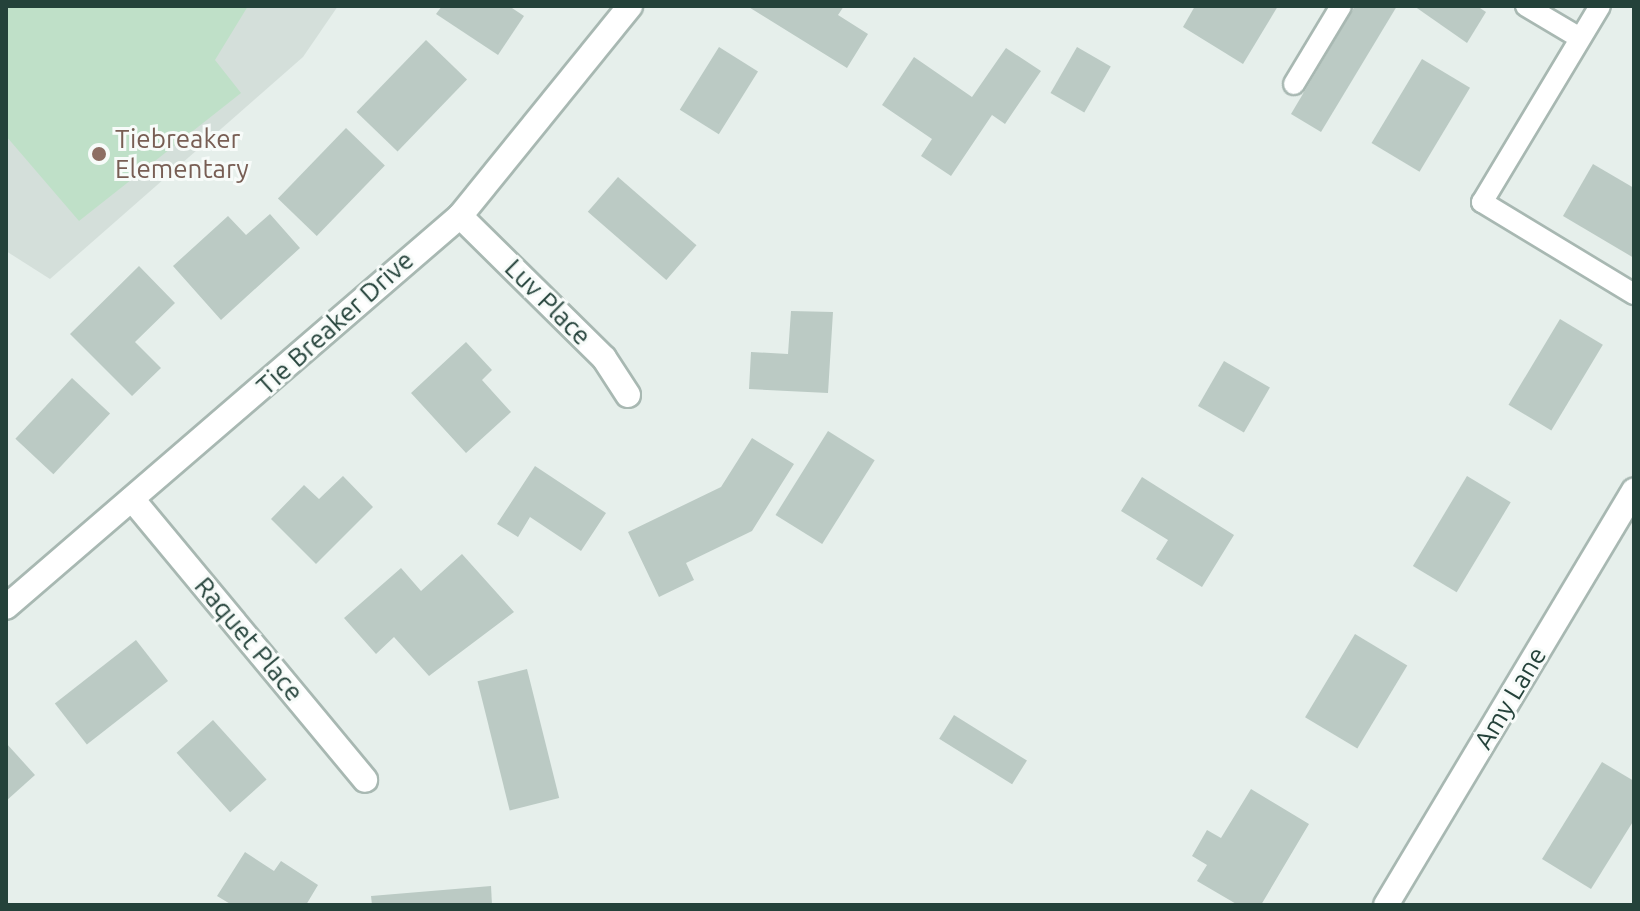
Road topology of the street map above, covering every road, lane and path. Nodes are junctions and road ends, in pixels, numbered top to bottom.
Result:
1 (630, 6) edge
2 (1341, 6) edge
3 (1526, 6) edge
4 (1600, 6) edge
5 (1580, 38) junction
6 (1294, 84) dead end
7 (460, 216) junction
8 (1634, 294) edge
9 (628, 395) dead end
10 (1634, 490) edge
11 (132, 499) junction
12 (6, 607) edge
13 (365, 780) dead end
14 (1386, 905) edge

1 - 7 street, Tie Breaker Drive
2 - 6 lane
3 - 5 lane
4 - 5 lane
5 - 8 lane
7 - 9 street, Luv Place
7 - 11 street, Tie Breaker Drive
10 - 14 street, Amy Lane
11 - 12 street, Tie Breaker Drive
11 - 13 street, Raquet Place

